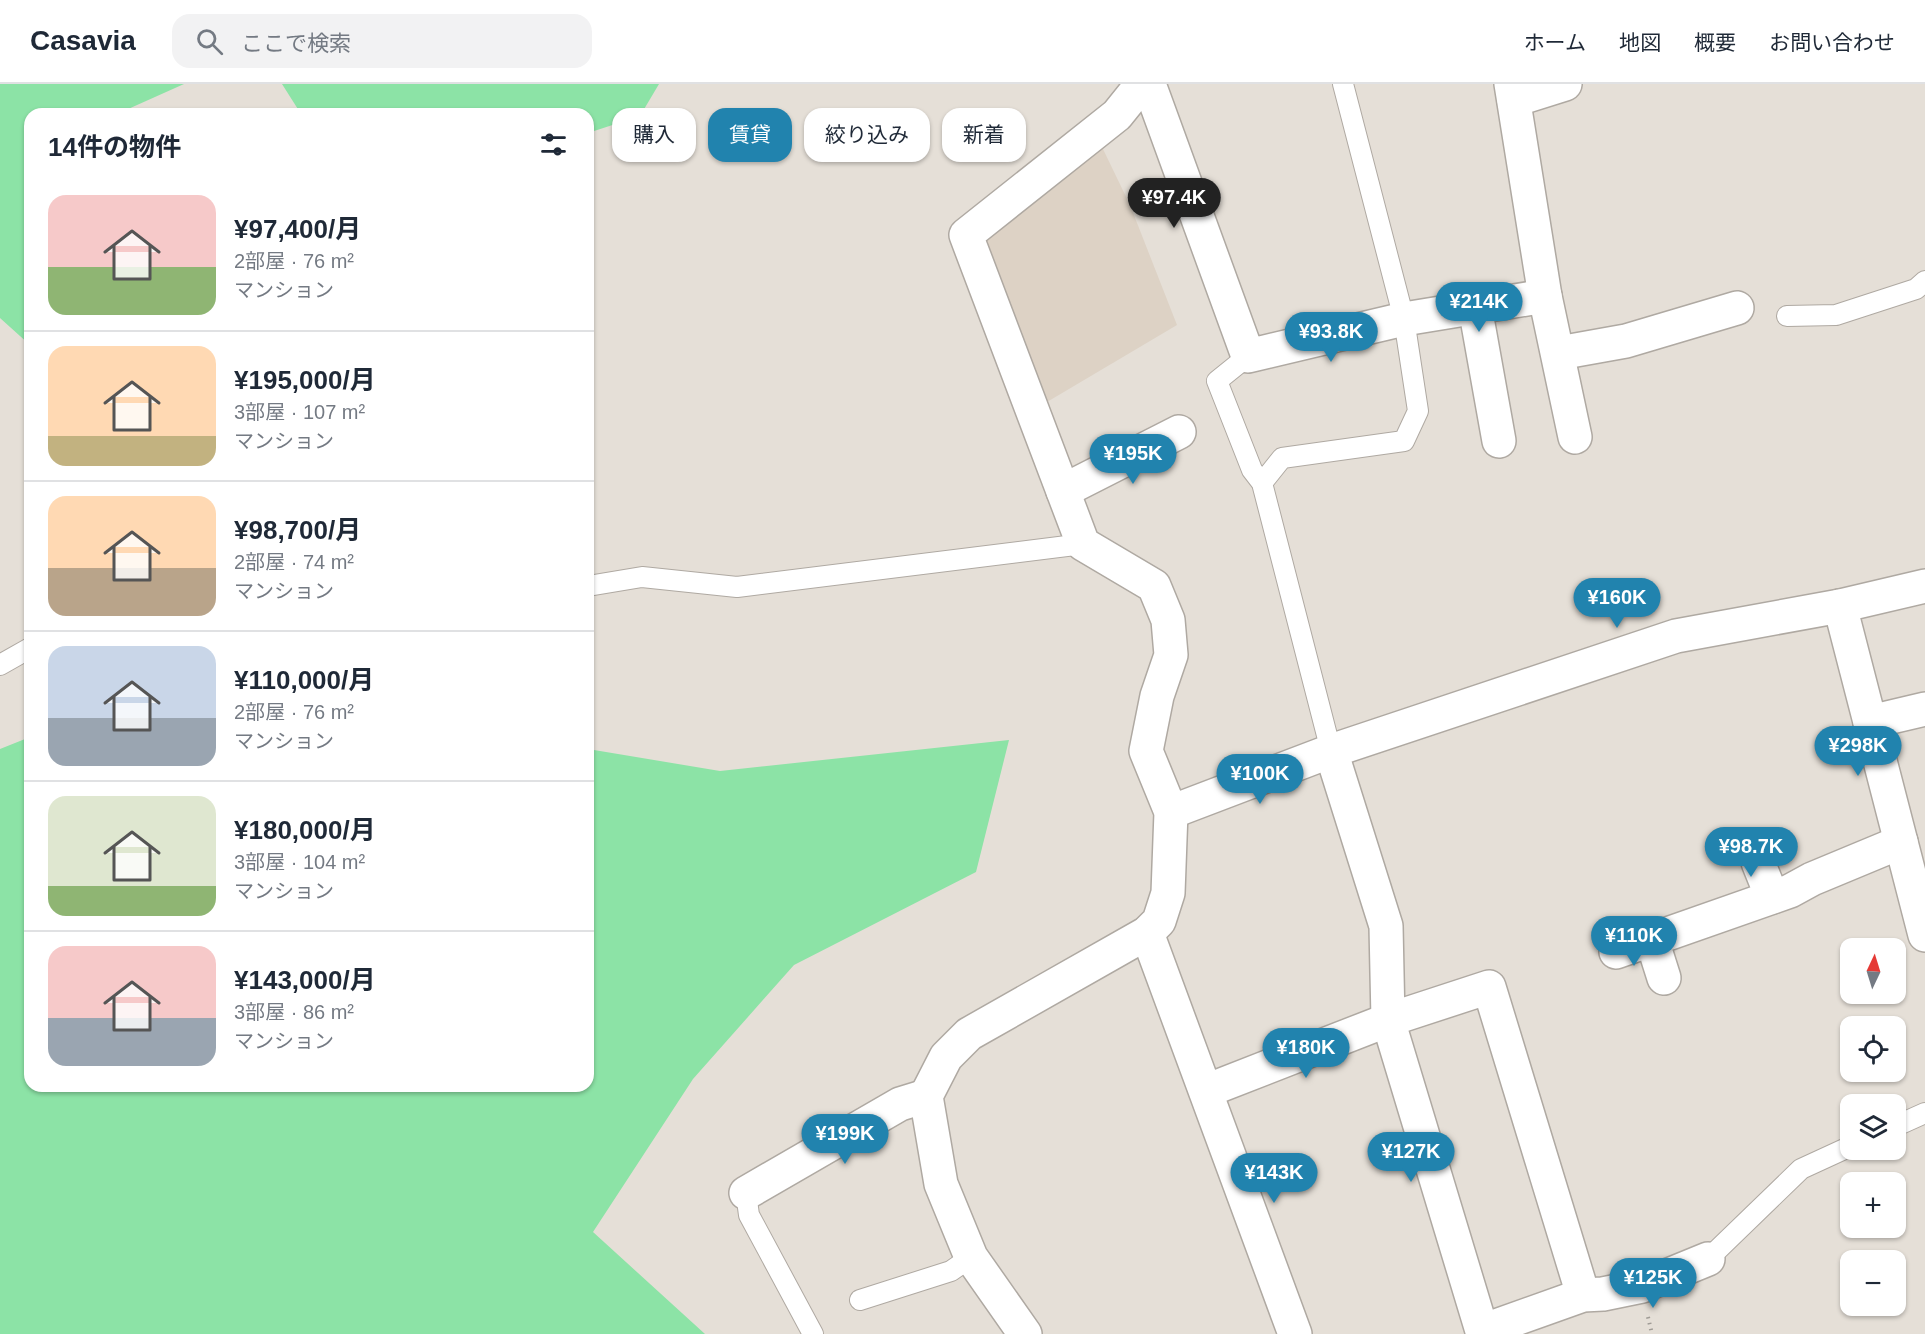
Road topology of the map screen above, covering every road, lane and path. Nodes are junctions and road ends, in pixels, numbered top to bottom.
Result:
1 (1142, 84) edge
2 (1149, 84) edge
3 (1343, 84) edge
4 (1564, 84) edge
5 (1513, 92) edge
6 (1925, 281) edge
7 (1545, 296) junction
8 (1475, 308) junction
9 (1737, 308) dead end
10 (1787, 316) dead end
11 (1404, 319) junction
12 (1559, 353) junction
13 (1248, 356) junction
14 (1179, 432) dead end
15 (1575, 437) dead end
16 (1499, 441) dead end
17 (1262, 483) junction
18 (1063, 491) junction
19 (1083, 544) junction
20 (594, 585) edge
21 (1925, 586) edge
22 (1840, 606) junction
23 (24, 651) edge
24 (0, 665) edge
25 (1925, 709) edge
26 (1870, 722) junction
27 (1331, 750) junction
28 (1171, 812) junction
29 (1901, 842) junction
30 (1758, 862) dead end
31 (1772, 897) junction
32 (1147, 933) junction
33 (1925, 935) edge
34 (1652, 940) junction
35 (1616, 952) dead end
36 (1664, 978) dead end
37 (1388, 1020) junction
38 (1206, 1091) junction
39 (926, 1096) junction
40 (1925, 1113) edge
41 (1906, 1122) edge
42 (1840, 1151) edge
43 (746, 1193) joint
44 (970, 1257) junction
45 (1708, 1259) joint
46 (1584, 1295) junction
47 (860, 1300) dead end
48 (1479, 1333) edge
49 (813, 1334) edge
50 (1025, 1334) edge
51 (1295, 1334) edge

1 - 18 street
2 - 13 street
3 - 11 lane
4 - 5 street
5 - 7 street
6 - 10 lane
7 - 8 street
7 - 12 street
8 - 11 street
8 - 16 street
9 - 12 street
11 - 13 street
11 - 17 lane
12 - 15 street
13 - 17 lane
14 - 18 street
17 - 27 lane
18 - 19 street
19 - 20 lane
19 - 28 street
21 - 22 street
22 - 26 street
22 - 27 street
23 - 24 lane
25 - 26 street
26 - 29 street
27 - 28 street
27 - 37 street
28 - 32 street
29 - 31 street
29 - 33 street
30 - 31 street
31 - 34 street
32 - 38 street
32 - 39 street
34 - 35 street
34 - 36 street
37 - 38 street
37 - 46 street
37 - 48 street
38 - 51 street
39 - 43 street
39 - 44 street
40 - 41 lane
42 - 45 lane
43 - 49 lane
44 - 47 lane
44 - 50 street
45 - 46 street
46 - 48 street

